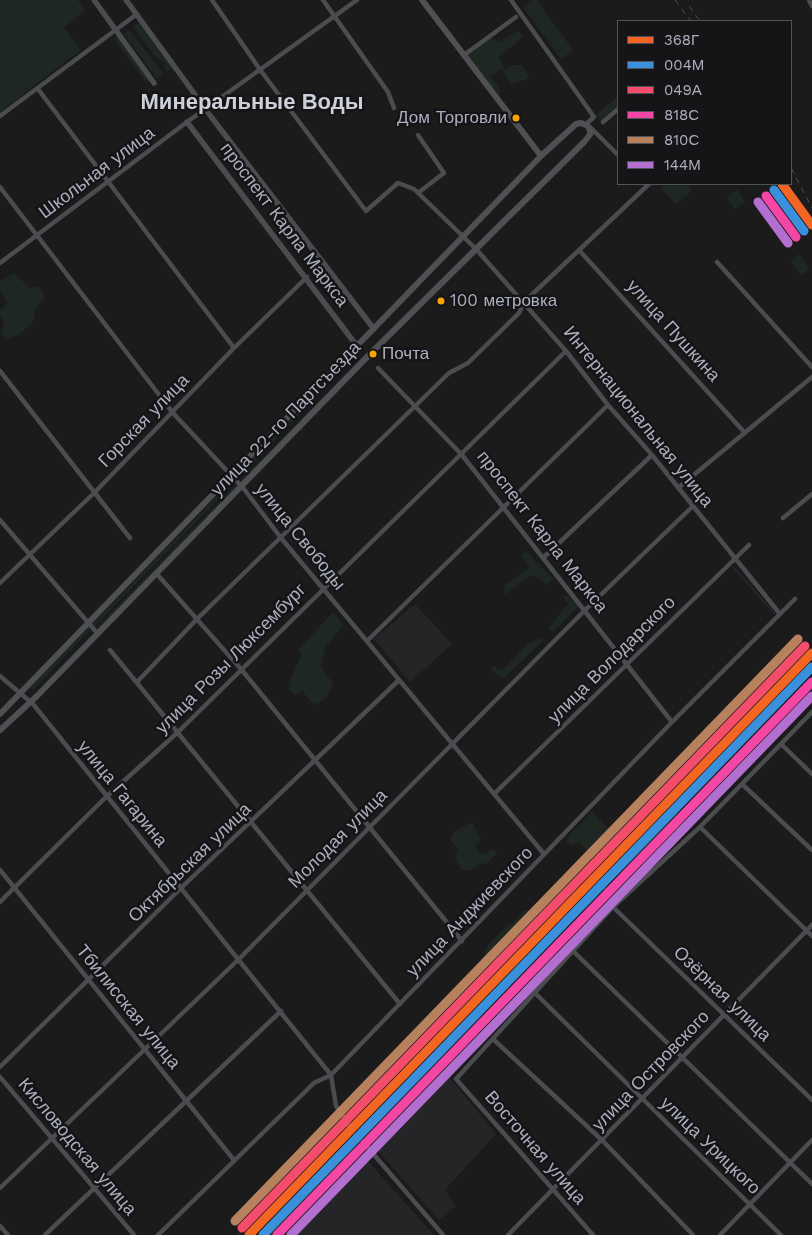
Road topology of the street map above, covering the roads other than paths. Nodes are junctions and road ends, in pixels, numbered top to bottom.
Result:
1 (94, 0) edge
2 (126, 0) edge
3 (212, 0) edge
4 (323, 0) edge
5 (357, 0) edge
6 (422, 0) edge
7 (512, 0) edge
8 (808, 0) edge
9 (812, 6) edge
10 (136, 14) junction
11 (335, 16) junction
12 (516, 17) dead end
13 (116, 29) junction
14 (464, 55) junction
15 (261, 71) junction
16 (154, 83) dead end
17 (38, 89) junction
18 (394, 108) dead end
19 (206, 109) junction
20 (617, 110) edge
21 (0, 116) edge
22 (187, 122) junction
23 (603, 122) dead end
24 (588, 126) junction
25 (418, 135) dead end
26 (617, 155) edge
27 (541, 156) junction
28 (108, 182) junction
29 (646, 185) edge
30 (0, 187) edge
31 (418, 193) junction
32 (36, 237) junction
33 (464, 237) junction
34 (476, 249) junction
35 (579, 250) junction
36 (717, 262) dead end
37 (0, 263) edge
38 (307, 278) junction
39 (524, 302) junction
40 (374, 329) junction
41 (358, 346) junction
42 (234, 348) junction
43 (566, 351) junction
44 (812, 367) edge
45 (378, 368) dead end
46 (0, 371) edge
47 (812, 377) edge
48 (608, 405) junction
49 (415, 407) junction
50 (172, 413) junction
51 (745, 433) junction
52 (462, 455) junction
53 (652, 455) junction
54 (231, 476) junction
55 (242, 486) junction
56 (678, 488) junction
57 (95, 492) junction
58 (812, 494) edge
59 (503, 506) junction
60 (693, 506) junction
61 (783, 518) dead end
62 (0, 520) edge
63 (130, 538) dead end
64 (281, 538) junction
65 (749, 545) dead end
66 (29, 556) junction
67 (734, 557) junction
68 (544, 558) junction
69 (156, 573) junction
70 (0, 583) edge
71 (322, 588) junction
72 (795, 599) dead end
73 (585, 610) junction
74 (780, 614) junction
75 (197, 619) junction
76 (87, 624) junction
77 (98, 634) junction
78 (367, 641) junction
79 (110, 650) dead end
80 (627, 664) junction
81 (241, 669) junction
82 (0, 676) edge
83 (399, 680) junction
84 (137, 682) junction
85 (19, 694) junction
86 (31, 702) junction
87 (812, 712) edge
88 (0, 714) edge
89 (672, 722) junction
90 (0, 730) edge
91 (177, 733) junction
92 (452, 742) junction
93 (781, 744) junction
94 (316, 762) junction
95 (812, 774) edge
96 (742, 784) junction
97 (494, 794) junction
98 (106, 797) junction
99 (250, 823) junction
100 (369, 827) junction
101 (700, 827) junction
102 (812, 850) edge
103 (544, 854) junction
104 (0, 870) edge
105 (14, 888) junction
106 (181, 888) junction
107 (306, 890) junction
108 (0, 902) edge
109 (613, 907) junction
110 (812, 924) edge
111 (806, 930) junction
112 (812, 936) edge
113 (462, 941) junction
114 (573, 951) junction
115 (239, 959) junction
116 (89, 981) junction
117 (535, 993) junction
118 (400, 1004) junction
119 (281, 1011) junction
120 (724, 1015) junction
121 (493, 1039) junction
122 (146, 1050) junction
123 (682, 1058) junction
124 (0, 1067) edge
125 (331, 1075) junction
126 (0, 1077) edge
127 (642, 1099) junction
128 (812, 1100) edge
129 (187, 1101) junction
130 (350, 1127) dead end
131 (52, 1139) junction
132 (812, 1140) edge
133 (603, 1141) junction
134 (363, 1142) dead end
135 (234, 1160) junction
136 (790, 1162) junction
137 (812, 1184) edge
138 (0, 1188) edge
139 (94, 1188) junction
140 (553, 1190) junction
141 (749, 1204) junction
142 (0, 1226) edge
143 (8, 1235) edge
144 (45, 1235) edge
145 (134, 1235) edge
146 (158, 1235) edge
147 (444, 1235) edge
148 (508, 1235) edge
149 (593, 1235) edge
150 (693, 1235) edge
151 (720, 1235) edge
152 (781, 1235) edge

1 - 13 street
2 - 10 street, проспект Карла Маркса
3 - 15 street
4 - 11 street
5 - 11 street, Школьная улица
6 - 14 main road
7 - 24 street
8 - 9 street
10 - 13 street
10 - 19 street, проспект Карла Маркса
11 - 15 street, Школьная улица
11 - 18 street
12 - 14 street
13 - 16 street
13 - 17 street
14 - 27 main road
15 - 19 street, Школьная улица
15 - 31 street
17 - 21 street
17 - 28 street
19 - 22 street, Школьная улица
19 - 40 street, проспект Карла Маркса
20 - 23 street
22 - 28 street, Школьная улица
22 - 38 street, проспект Карла Маркса
24 - 26 street
24 - 27 main road, улица 22-го Партсъезда
24 - 34 main road, улица 22-го Партсъезда
25 - 31 street
27 - 33 main road, улица 22-го Партсъезда
28 - 32 street, Школьная улица
28 - 42 street
29 - 35 street
30 - 32 street, улица Свободы
31 - 33 street, Интернациональная улица
32 - 37 street, Школьная улица
32 - 50 street, улица Свободы
33 - 34 street, Интернациональная улица
33 - 40 main road, улица 22-го Партсъезда
34 - 39 street, Интернациональная улица
34 - 55 main road, улица 22-го Партсъезда
35 - 39 street
35 - 51 street, улица Пушкина
36 - 44 street
38 - 41 street, проспект Карла Маркса
38 - 42 street, Горская улица
39 - 43 street, Интернациональная улица
39 - 49 street
40 - 41 main road, улица 22-го Партсъезда
41 - 54 main road, улица 22-го Партсъезда
42 - 50 street, Горская улица
43 - 48 street, Интернациональная улица
43 - 52 street, улица Розы Люксембург
45 - 49 street, проспект Карла Маркса
46 - 57 street
47 - 51 street
48 - 53 street, Интернациональная улица
48 - 59 street
49 - 52 street, проспект Карла Маркса
49 - 64 street
50 - 54 street, улица Свободы
50 - 57 street, Горская улица
51 - 56 street
52 - 59 street, проспект Карла Маркса
52 - 71 street, улица Розы Люксембург
53 - 56 street, Интернациональная улица
53 - 68 street
54 - 55 street, улица Свободы
54 - 76 main road, улица 22-го Партсъезда
55 - 64 street, улица Свободы
55 - 69 main road, улица 22-го Партсъезда
56 - 60 street, Интернациональная улица
57 - 63 street
57 - 66 street, Горская улица
58 - 61 street
59 - 68 street, проспект Карла Маркса
59 - 78 street
60 - 67 street, Интернациональная улица
60 - 73 street, Молодая улица
62 - 66 street
64 - 71 street, улица Свободы
64 - 75 street
65 - 67 street, улица Володарского
66 - 70 street, Горская улица
66 - 76 street
67 - 74 street, Интернациональная улица
67 - 80 street, улица Володарского
68 - 73 street, проспект Карла Маркса
69 - 75 street
69 - 77 main road, улица 22-го Партсъезда
71 - 78 street, улица Свободы
71 - 81 street, улица Розы Люксембург
72 - 74 street, улица Анджиевского
73 - 80 street, проспект Карла Маркса
73 - 92 street, Молодая улица
74 - 89 street, улица Анджиевского
75 - 81 street
75 - 84 street
76 - 77 street
76 - 85 main road, улица 22-го Партсъезда
77 - 86 main road, улица 22-го Партсъезда
78 - 83 street, улица Свободы
79 - 84 street
80 - 89 street, проспект Карла Маркса
80 - 97 street, улица Володарского
81 - 91 street, улица Розы Люксембург
81 - 94 street
82 - 85 street, улица Гагарина
83 - 92 street, улица Свободы
83 - 94 street, Октябрьская улица
84 - 91 street
85 - 86 street, улица Гагарина
85 - 88 main road, улица 22-го Партсъезда
86 - 90 main road, улица 22-го Партсъезда
86 - 98 street, улица Гагарина
87 - 93 street
89 - 103 street, улица Анджиевского
91 - 98 street, улица Розы Люксембург
91 - 99 street
92 - 97 street, улица Свободы
92 - 100 street, Молодая улица
93 - 95 street
93 - 96 street
94 - 99 street, Октябрьская улица
94 - 100 street
96 - 101 street
96 - 102 street
97 - 103 street, улица Свободы
98 - 105 street, улица Розы Люксембург
98 - 106 street, улица Гагарина
99 - 106 street, Октябрьская улица
99 - 107 street
100 - 107 street, Молодая улица
100 - 113 street
101 - 109 street
101 - 111 street
103 - 113 street, улица Анджиевского
104 - 105 street, Тбилисская улица
105 - 108 street, улица Розы Люксембург
105 - 116 street, Тбилисская улица
106 - 115 street, улица Гагарина
106 - 116 street, Октябрьская улица
107 - 115 street, Молодая улица
107 - 118 street
109 - 114 street
109 - 120 street, Озёрная улица
110 - 111 street, улица Островского
111 - 112 street
111 - 120 street, улица Островского
113 - 118 street, улица Анджиевского
114 - 117 street
114 - 123 street
115 - 119 street, улица Гагарина
115 - 122 street, Молодая улица
116 - 122 street, Тбилисская улица
116 - 124 street, Октябрьская улица
117 - 121 street
117 - 127 street, улица Урицкого
118 - 125 street, улица Анджиевского
119 - 125 street, улица Гагарина
119 - 129 street
120 - 123 street, улица Островского
120 - 128 street, Озёрная улица
121 - 133 street
121 - 140 street, Восточная улица
122 - 129 street, Тбилисская улица
122 - 131 street, Молодая улица
123 - 127 street, улица Островского
123 - 136 street
125 - 130 street
125 - 135 street, улица Анджиевского
126 - 131 street, Кисловодская улица
127 - 133 street, улица Островского
127 - 141 street, улица Урицкого
129 - 135 street, Тбилисская улица
129 - 139 street
131 - 138 street, Молодая улица
131 - 139 street, Кисловодская улица
132 - 136 street
133 - 140 street, улица Островского
133 - 150 street
134 - 147 street
135 - 146 street, улица Анджиевского
136 - 137 street
136 - 141 street
139 - 144 street
139 - 145 street, Кисловодская улица
140 - 148 street, улица Островского
140 - 149 street, Восточная улица
141 - 151 street
141 - 152 street, улица Урицкого
142 - 143 street

